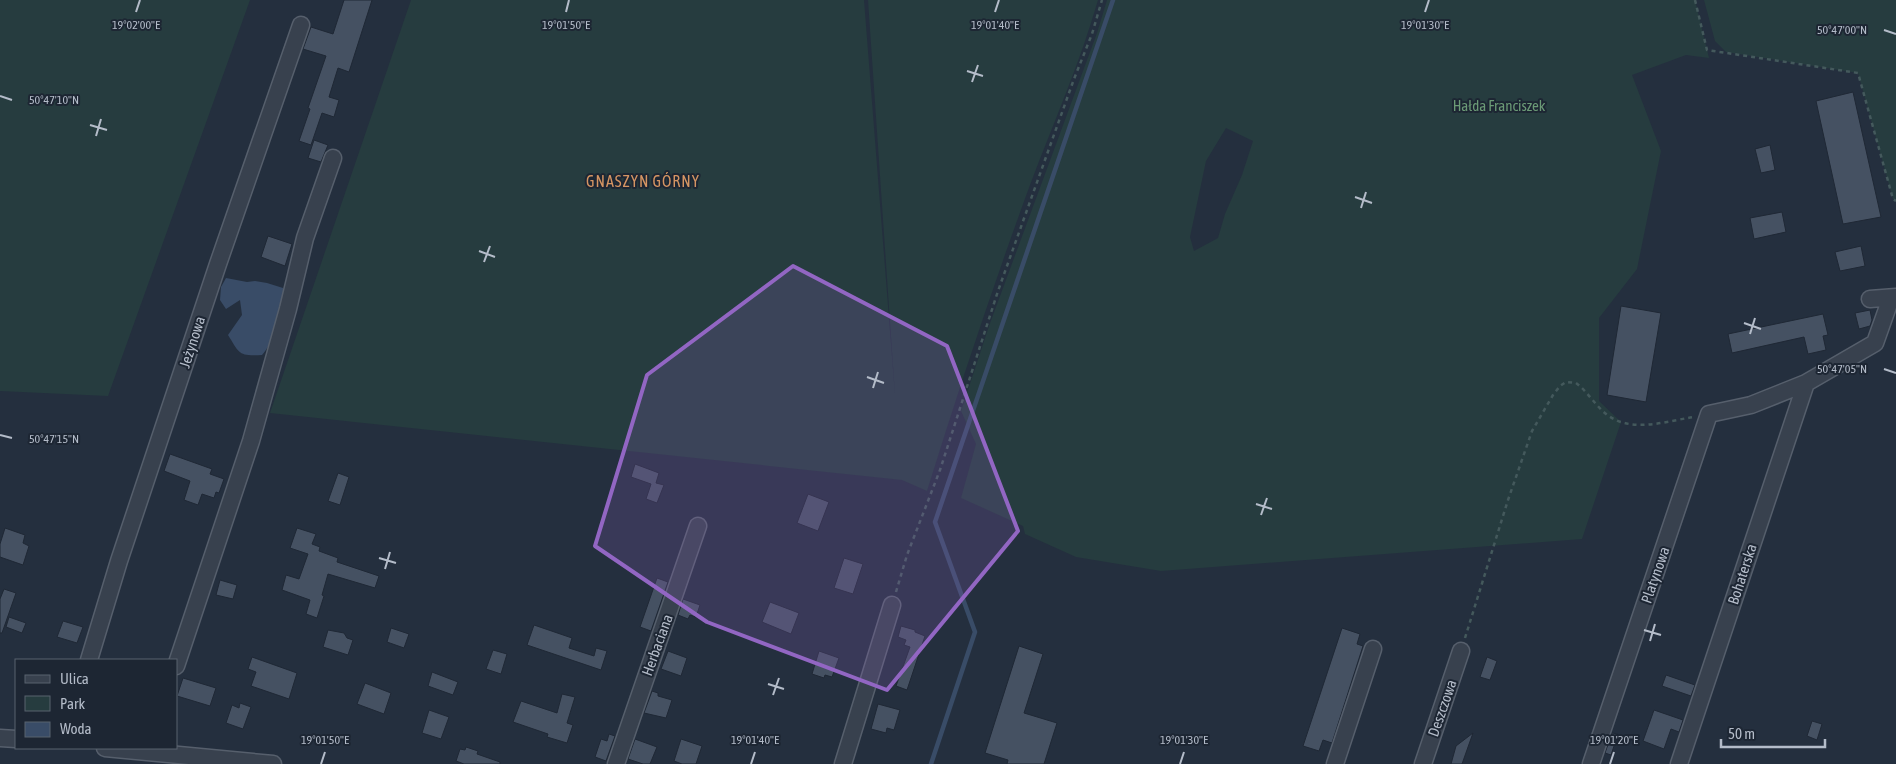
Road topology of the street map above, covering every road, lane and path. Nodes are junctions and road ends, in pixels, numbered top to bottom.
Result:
1 (1102, 0) edge
2 (1695, 0) edge
3 (301, 25) dead end
4 (333, 158) dead end
5 (1896, 200) edge
6 (1894, 298) edge
7 (1870, 299) dead end
8 (1806, 383) junction
9 (1710, 414) junction
10 (698, 526) dead end
11 (892, 605) joint
12 (1373, 649) dead end
13 (1461, 651) joint
14 (89, 659) edge
15 (178, 660) edge
16 (0, 738) edge
17 (15, 739) edge
18 (127, 749) edge
19 (149, 750) edge
20 (273, 764) edge
21 (616, 764) edge
22 (844, 764) edge
23 (1335, 764) edge
24 (1423, 764) edge
25 (1591, 764) edge
26 (1679, 764) edge

1 - 11 path
2 - 5 path
3 - 14 street, Jeżynowa
4 - 15 street
6 - 7 street
6 - 8 street
8 - 9 street
8 - 26 street, Bohaterska
9 - 13 path
9 - 25 street, Platynowa
10 - 21 street, Herbaciana
11 - 22 street
12 - 23 street
13 - 24 street, Deszczowa
16 - 17 street
18 - 19 street
19 - 20 street

